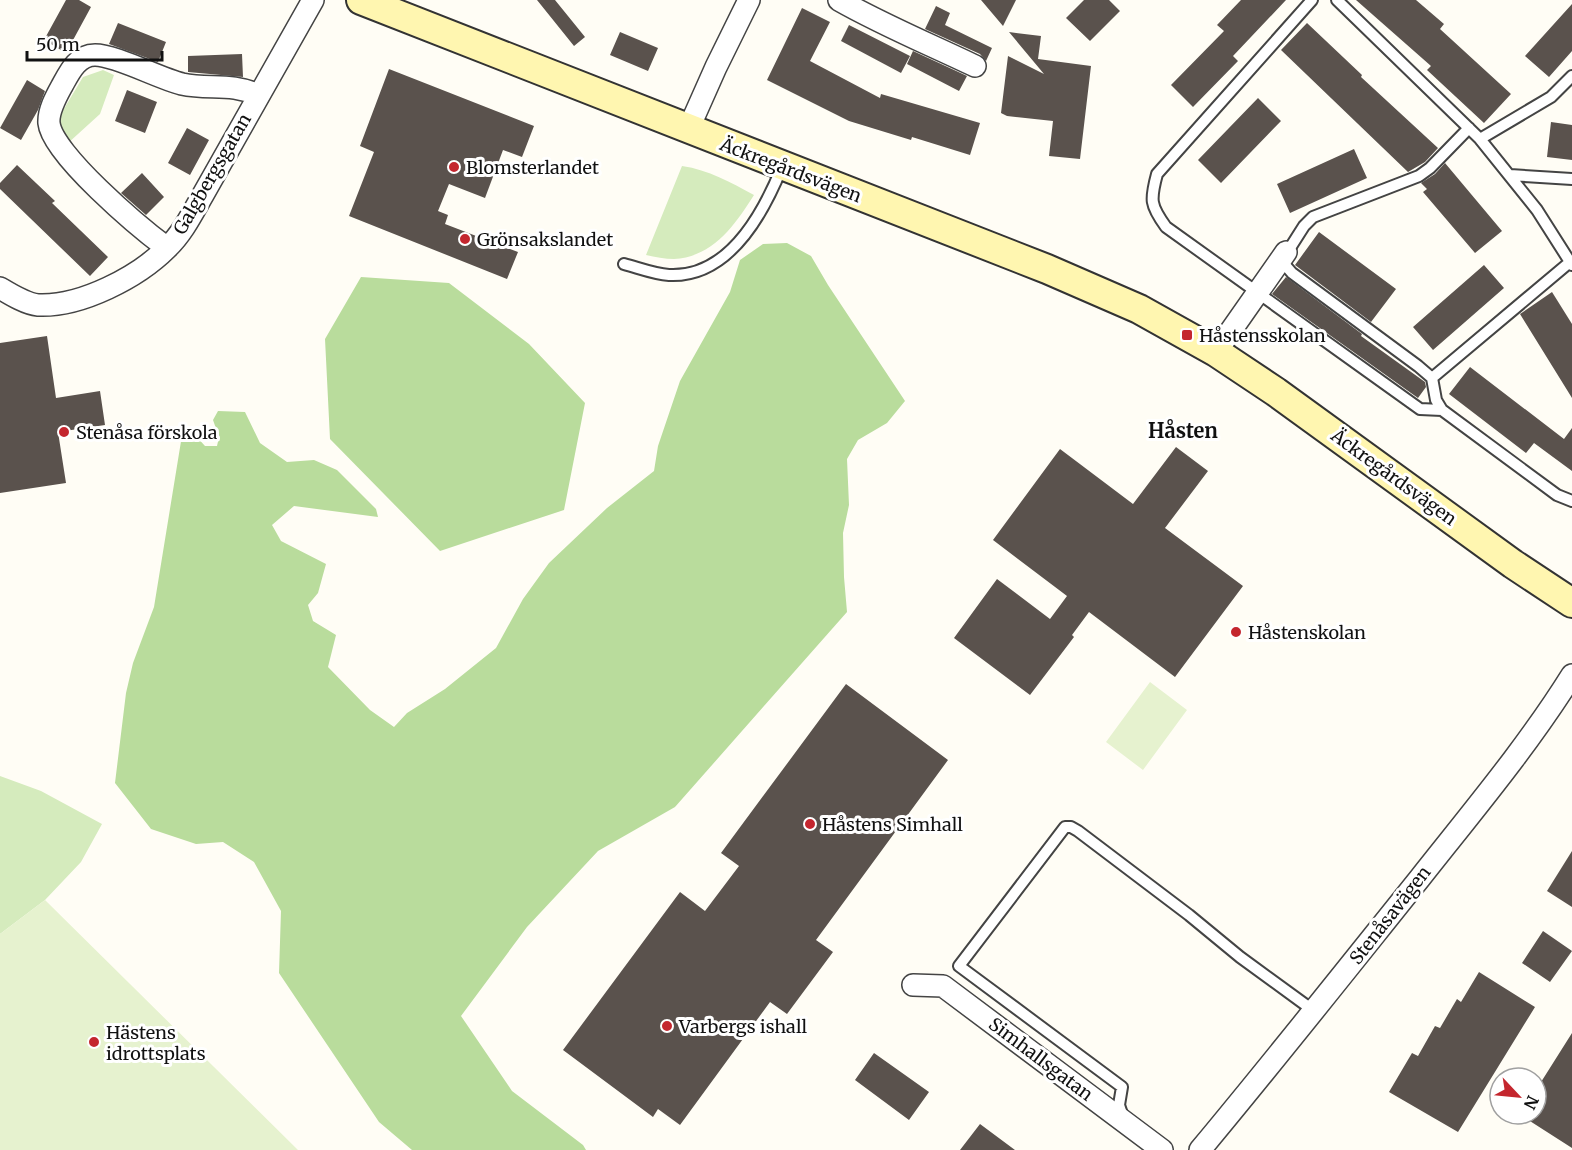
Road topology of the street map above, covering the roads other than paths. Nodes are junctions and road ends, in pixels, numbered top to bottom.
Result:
1 (313, 0) edge
2 (361, 0) edge
3 (749, 0) edge
4 (838, 0) edge
5 (1312, 0) edge
6 (1337, 0) edge
7 (975, 66) dead end
8 (1572, 76) edge
9 (258, 95) junction
10 (694, 118) junction
11 (1469, 128) junction
12 (1480, 139) junction
13 (782, 166) junction
14 (1510, 175) junction
15 (1572, 179) edge
16 (167, 248) junction
17 (1286, 252) junction
18 (1571, 263) edge
19 (624, 264) dead end
20 (0, 288) edge
21 (1257, 293) junction
22 (1216, 352) junction
23 (1432, 378) junction
24 (1442, 410) junction
25 (1572, 501) edge
26 (1572, 603) edge
27 (1572, 675) edge
28 (913, 985) dead end
29 (1314, 1011) junction
30 (1125, 1122) junction
31 (1162, 1150) edge
32 (1200, 1150) edge

1 - 9 street, Galgbergsgatan
2 - 10 street, Äckregårdsvägen
3 - 10 street
4 - 7 street
5 - 21 lane
6 - 11 lane
8 - 12 lane
9 - 16 street, Galgbergsgatan
9 - 16 street
10 - 13 street, Äckregårdsvägen
11 - 12 lane
11 - 17 lane
12 - 14 lane
13 - 19 lane
13 - 22 street, Äckregårdsvägen
14 - 15 lane
14 - 18 lane
16 - 20 street, Galgbergsgatan
17 - 21 street
17 - 23 lane
18 - 23 lane
21 - 22 street
21 - 24 lane
22 - 26 street, Äckregårdsvägen
23 - 24 lane
24 - 25 lane
27 - 29 street, Stenåsavägen
28 - 30 street, Simhallsgatan
29 - 30 lane
29 - 32 street, Stenåsavägen
30 - 31 street, Simhallsgatan

